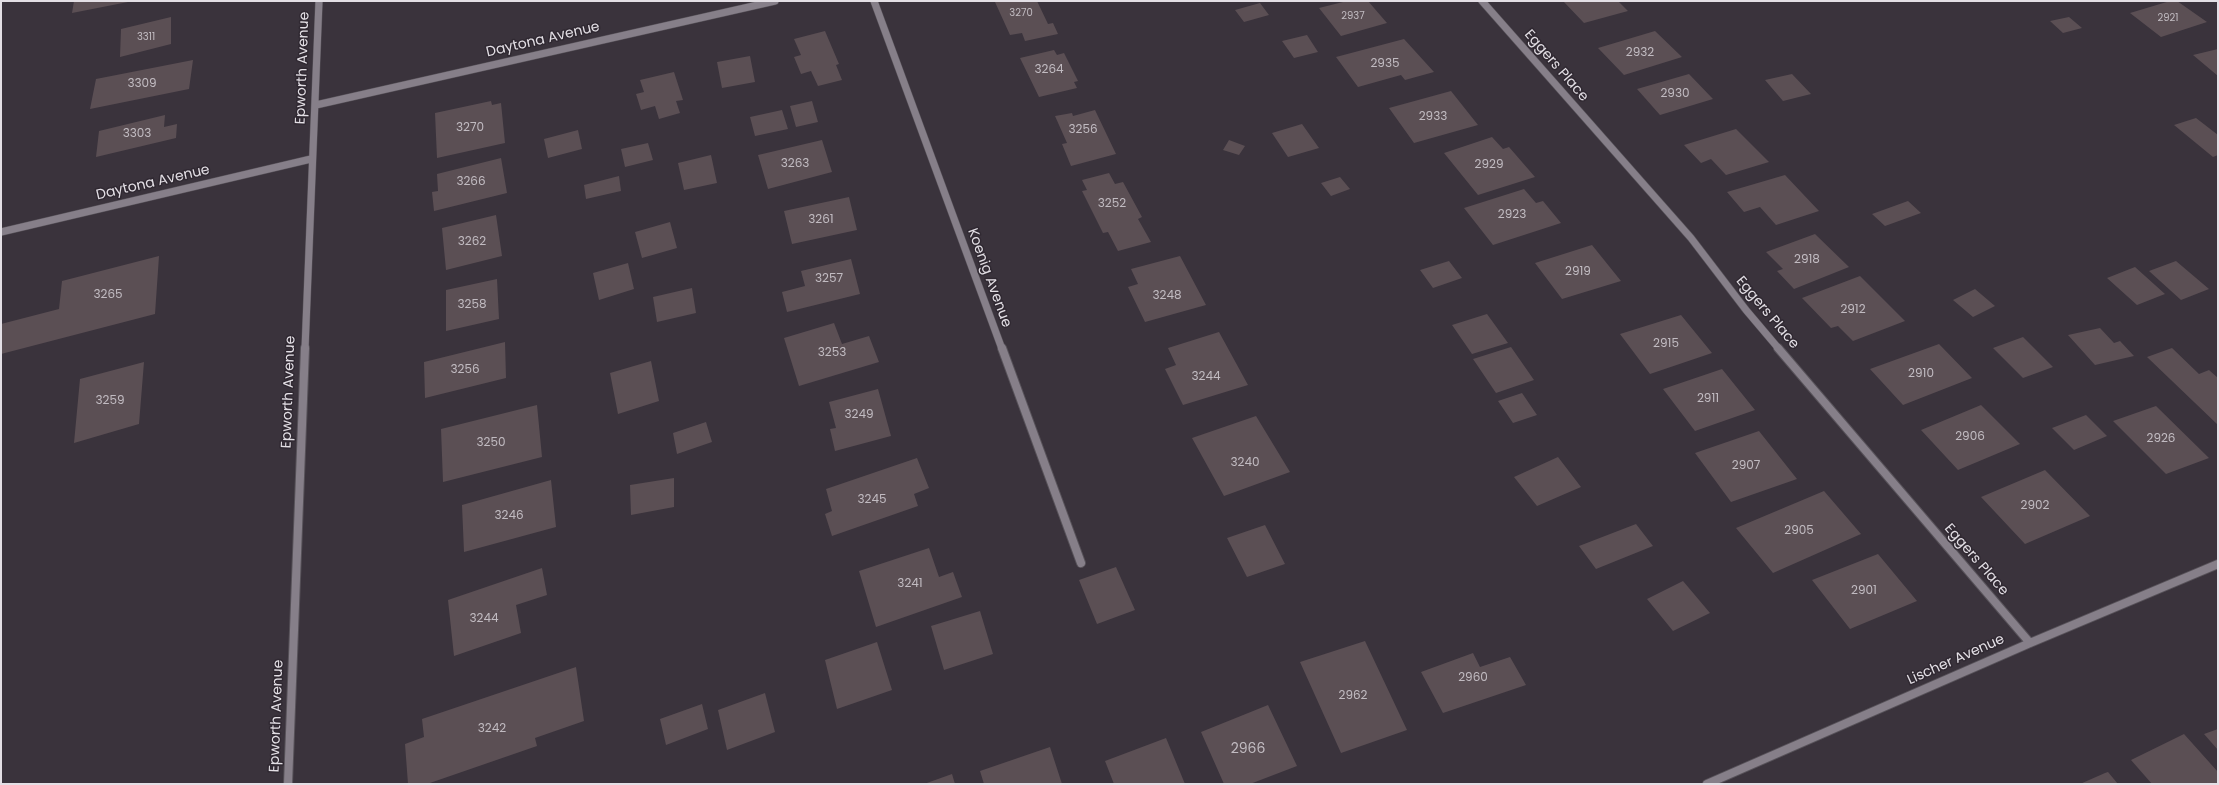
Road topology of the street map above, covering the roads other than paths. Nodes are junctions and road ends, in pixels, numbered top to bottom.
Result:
1 (319, 1) edge
2 (776, 1) edge
3 (874, 1) edge
4 (1482, 1) edge
5 (316, 105) junction
6 (311, 159) junction
7 (1, 232) edge
8 (1081, 563) dead end
9 (2218, 564) edge
10 (2030, 642) junction
11 (288, 784) edge
12 (1707, 784) edge

1 - 5 street, Epworth Avenue
2 - 5 street, Daytona Avenue
3 - 8 street, Koenig Avenue
4 - 10 street, Eggers Place
5 - 6 street, Epworth Avenue
6 - 7 street, Daytona Avenue
6 - 11 street, Epworth Avenue
9 - 10 street, Lischer Avenue
10 - 12 street, Lischer Avenue

